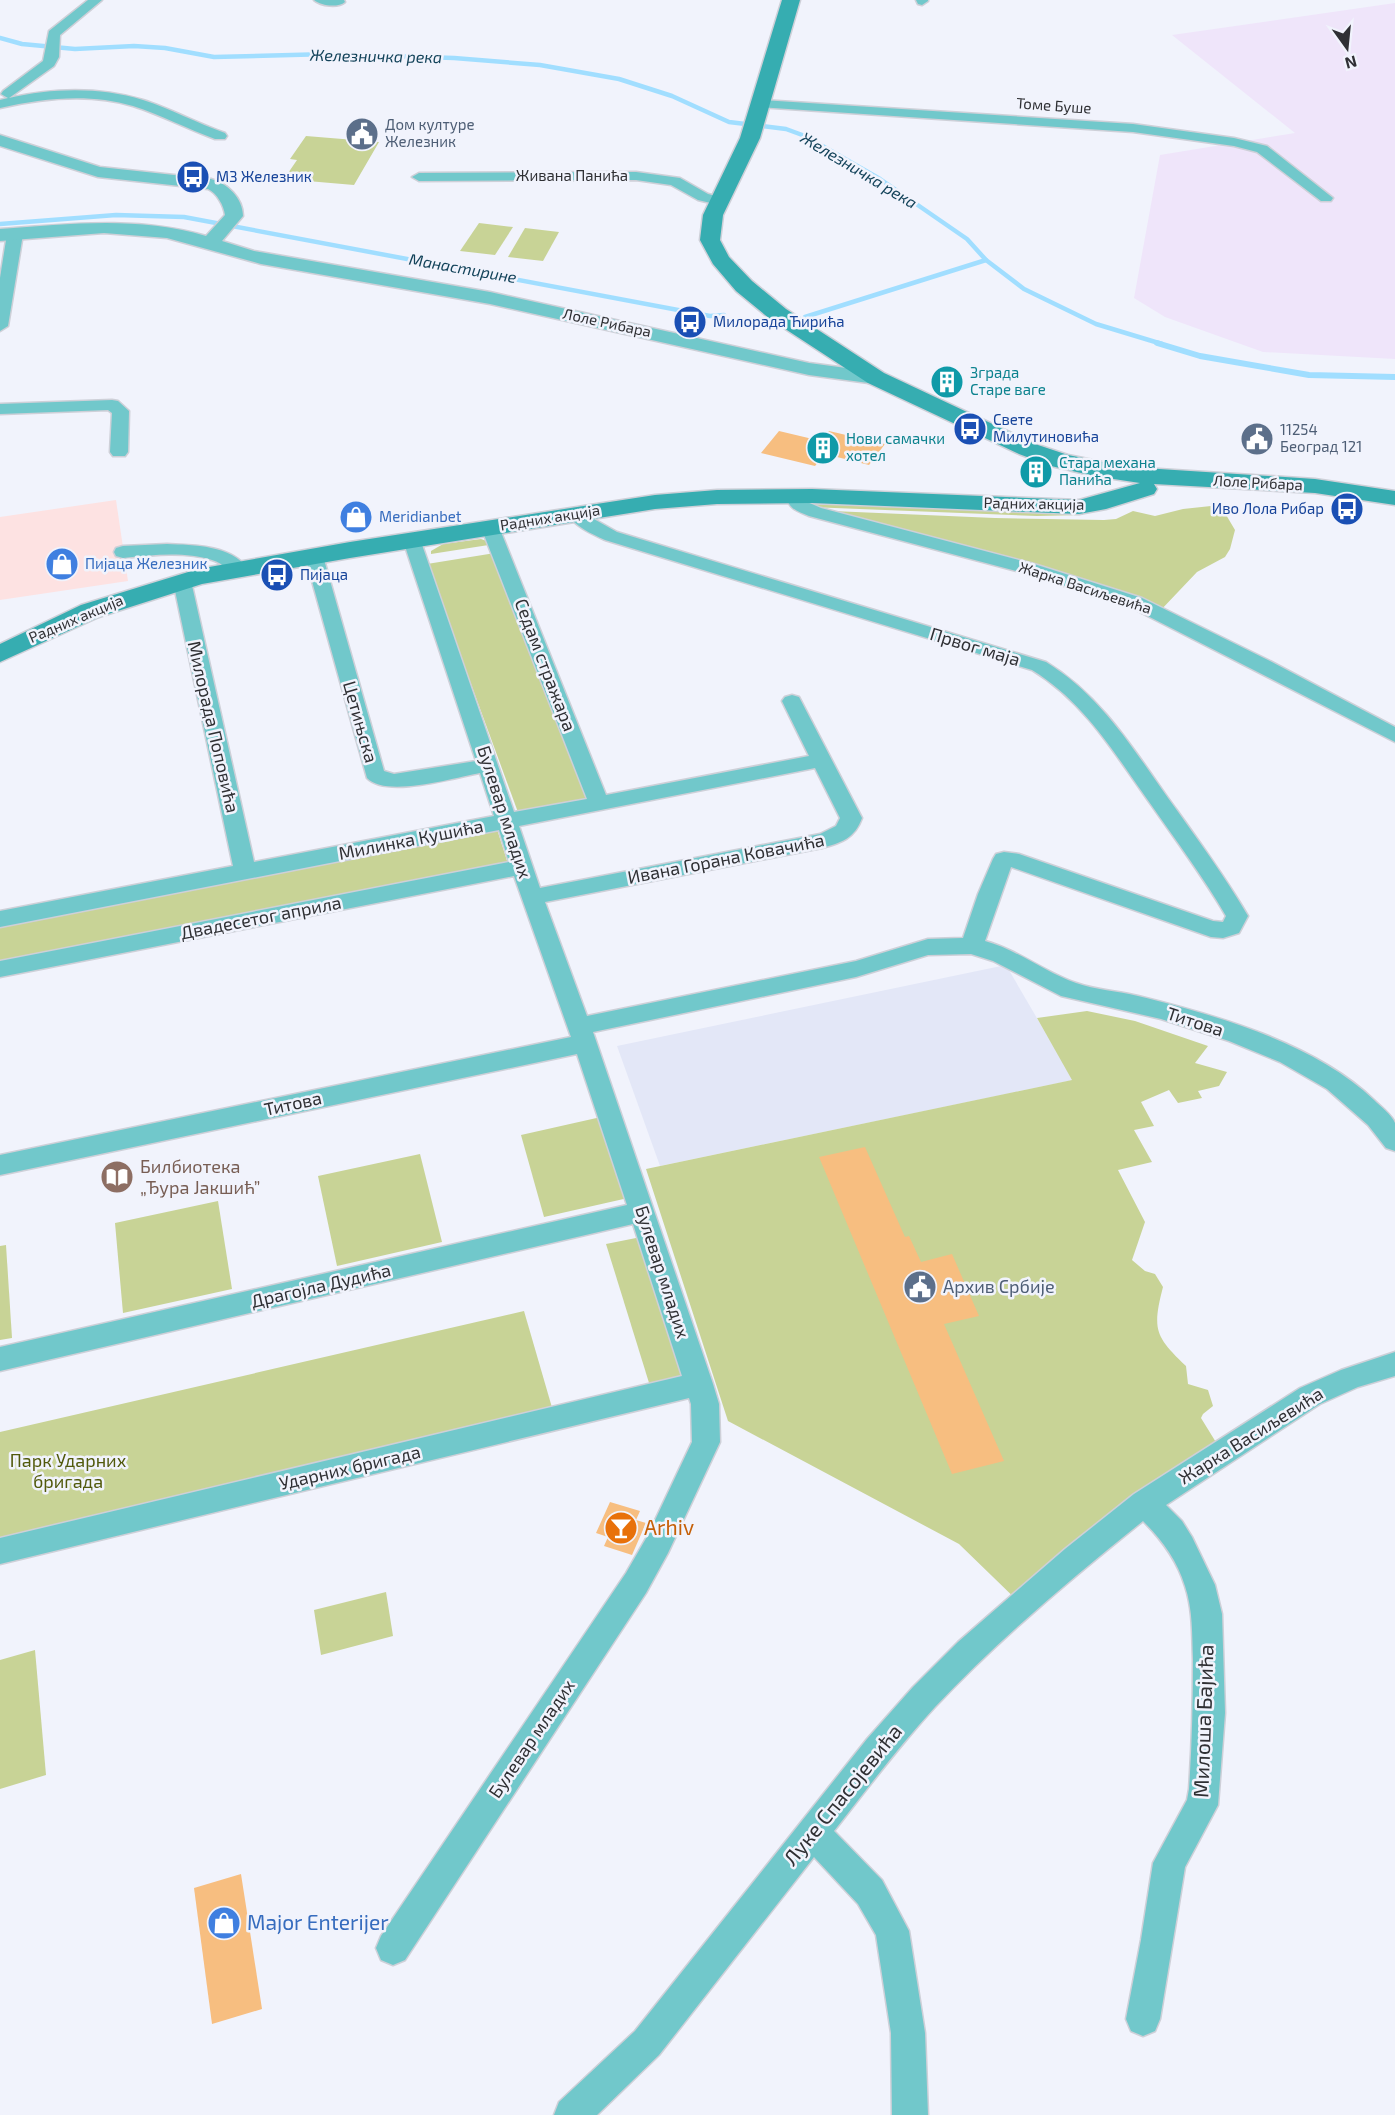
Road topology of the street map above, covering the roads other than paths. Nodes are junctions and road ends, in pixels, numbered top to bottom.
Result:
1 (96, 0) edge
2 (320, 0) edge
3 (791, 0) edge
4 (339, 2) dead end
5 (6, 97) edge
6 (760, 109) junction
7 (220, 135) dead end
8 (0, 140) edge
9 (419, 177) dead end
10 (1326, 198) dead end
11 (719, 201) junction
12 (221, 231) junction
13 (7, 235) edge
14 (0, 326) edge
15 (876, 378) junction
16 (0, 409) edge
17 (119, 452) dead end
18 (1104, 479) junction
19 (795, 496) junction
20 (1395, 498) edge
21 (1395, 511) edge
22 (576, 513) junction
23 (490, 527) junction
24 (412, 540) junction
25 (123, 552) dead end
26 (314, 556) junction
27 (239, 568) junction
28 (182, 581) junction
29 (0, 654) edge
30 (792, 701) dead end
31 (1395, 735) edge
32 (822, 760) junction
33 (489, 765) junction
34 (599, 803) junction
35 (507, 822) junction
36 (523, 867) junction
37 (245, 873) junction
38 (532, 897) junction
39 (0, 919) edge
40 (972, 946) junction
41 (0, 969) edge
42 (583, 1034) junction
43 (1395, 1141) edge
44 (0, 1166) edge
45 (642, 1212) junction
46 (0, 1359) edge
47 (1395, 1364) edge
48 (699, 1384) junction
49 (1144, 1503) junction
50 (0, 1551) edge
51 (813, 1832) junction
52 (393, 1948) dead end
53 (1143, 2019) dead end
54 (572, 2115) edge
55 (910, 2115) edge

1 - 5 street
2 - 4 street
3 - 6 main road
5 - 7 street
6 - 10 street, Томе Буше
6 - 11 main road
8 - 12 street
9 - 11 street, Живана Панића
11 - 15 main road
12 - 13 street
12 - 15 street, Лоле Рибара
13 - 14 street
15 - 18 main road, Лоле Рибара
16 - 17 street
18 - 19 main road, Радних акција
18 - 20 main road, Лоле Рибара
18 - 21 main road, Радних акција
19 - 22 main road, Радних акција
19 - 31 street, Жарка Васиљевића
22 - 23 main road, Радних акција
22 - 40 street, Првог маја
23 - 24 main road, Радних акција
23 - 34 street, Седам стражара
24 - 26 main road, Радних акција
24 - 33 street, Булевар младих
25 - 27 street
26 - 27 main road, Радних акција
26 - 33 street, Цетињска
27 - 28 main road, Радних акција
28 - 29 main road, Радних акција
28 - 37 street, Милорада Поповића
30 - 32 street, Ивана Горана Ковачића
32 - 34 street, Милинка Кушића
32 - 38 street, Ивана Горана Ковачића
33 - 35 street, Булевар младих
34 - 35 street, Милинка Кушића
35 - 36 street, Булевар младих
35 - 37 street, Милинка Кушића
36 - 38 street, Булевар младих
36 - 41 street, Двадесетог априла
37 - 39 street, Милинка Кушића
38 - 42 street, Булевар младих
40 - 42 street, Титова
40 - 43 street, Титова
42 - 44 street, Титова
42 - 45 street, Булевар младих
45 - 46 street, Драгојла Дудића
45 - 48 street, Булевар младих
47 - 49 street, Жарка Васиљевића
48 - 50 street, Ударних бригада
48 - 52 street, Булевар младих
49 - 51 street, Луке Спасојевића
49 - 53 street, Милоша Бајића
51 - 54 street, Луке Спасојевића
51 - 55 street

